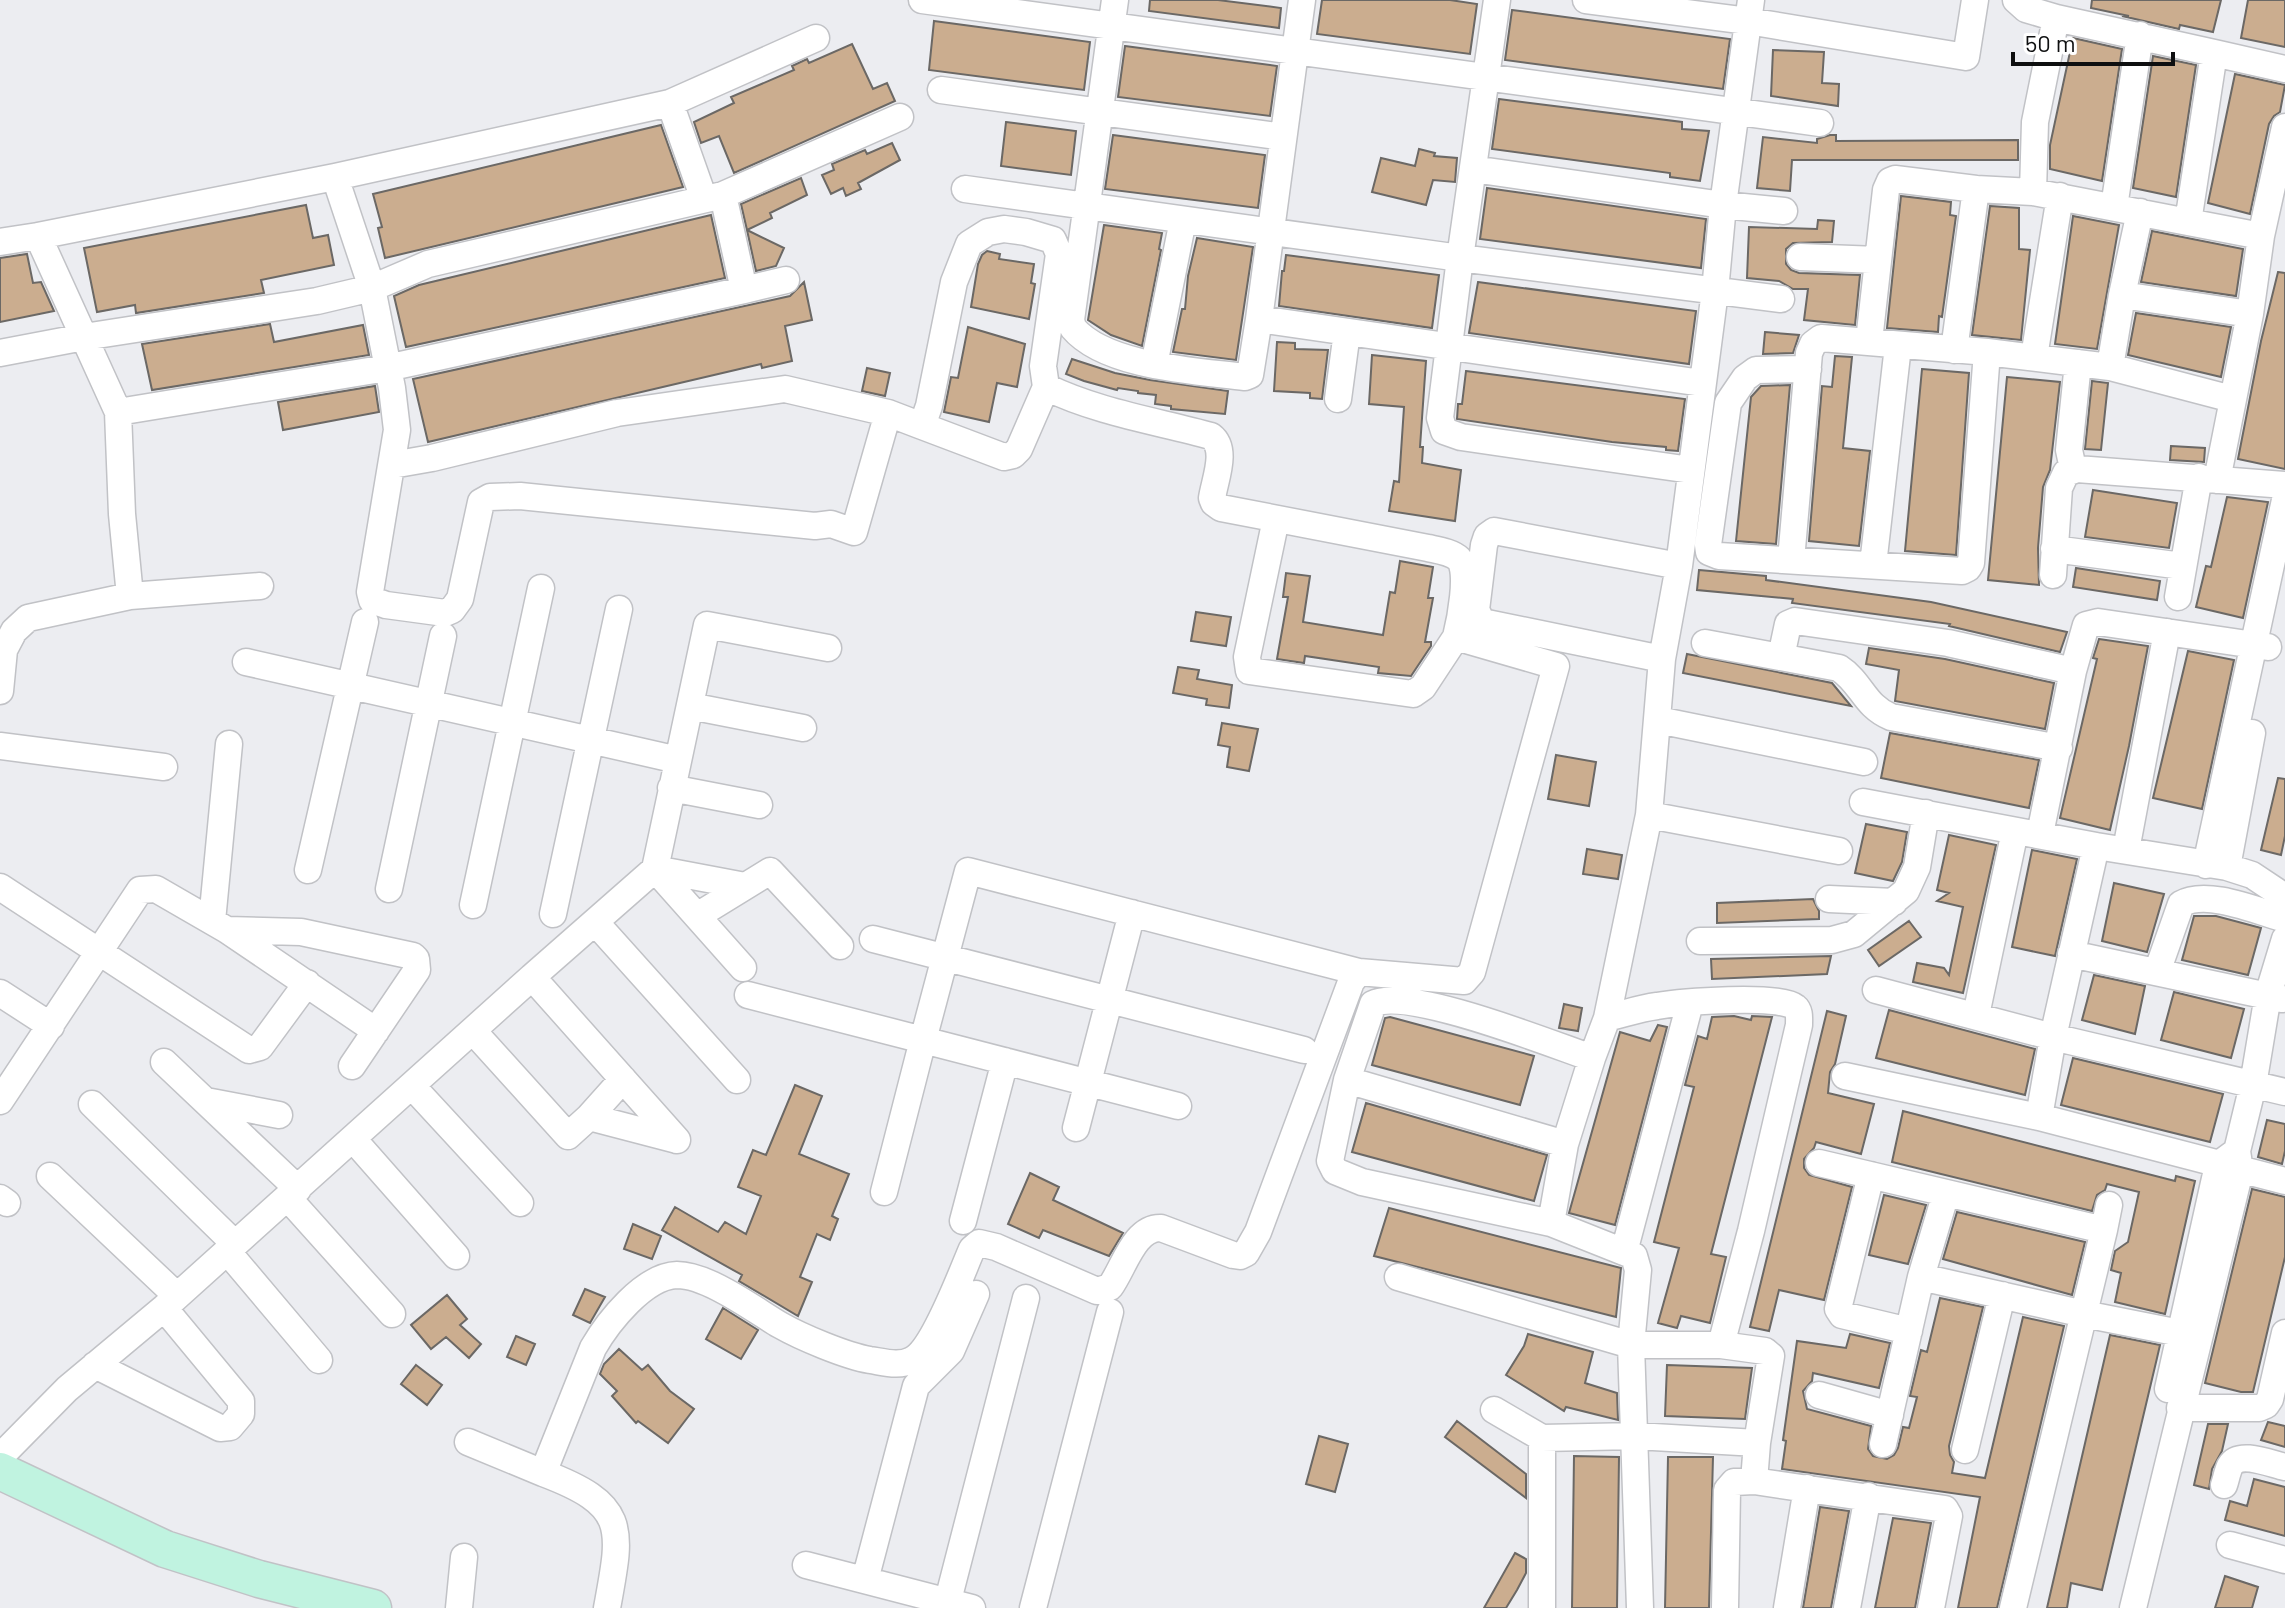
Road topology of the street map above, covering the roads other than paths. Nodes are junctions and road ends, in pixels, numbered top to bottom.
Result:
1 (922, 0) edge
2 (1115, 0) edge
3 (1302, 0) edge
4 (1497, 0) edge
5 (1586, 0) edge
6 (1975, 0) edge
7 (2016, 0) edge
8 (1750, 11) edge
9 (2056, 18) junction
10 (1111, 26) junction
11 (2140, 35) junction
12 (816, 38) dead end
13 (1296, 52) junction
14 (2214, 53) junction
15 (2285, 69) edge
16 (1485, 79) junction
17 (941, 90) dead end
18 (670, 103) junction
19 (1099, 111) junction
20 (1737, 112) junction
21 (900, 117) dead end
22 (1820, 123) dead end
23 (2285, 127) edge
24 (1283, 137) junction
25 (1473, 169) junction
26 (335, 177) junction
27 (965, 189) dead end
28 (1976, 189) junction
29 (2033, 192) junction
30 (2060, 196) junction
31 (714, 197) junction
32 (1086, 205) junction
33 (1723, 205) junction
34 (2127, 210) junction
35 (1784, 211) dead end
36 (1183, 220) junction
37 (2188, 222) junction
38 (1269, 231) junction
39 (38, 236) junction
40 (2261, 236) junction
41 (0, 242) edge
42 (1800, 257) dead end
43 (1460, 258) junction
44 (1878, 260) junction
45 (786, 280) dead end
46 (372, 288) junction
47 (744, 290) junction
48 (1715, 291) junction
49 (2122, 295) junction
50 (1781, 299) dead end
51 (2250, 314) junction
52 (1259, 319) junction
53 (1347, 332) junction
54 (84, 337) junction
55 (1869, 341) junction
56 (1898, 346) junction
57 (1448, 347) junction
58 (1954, 350) junction
59 (1987, 352) junction
60 (0, 353) edge
61 (2034, 357) junction
62 (2078, 363) junction
63 (1154, 365) junction
64 (2110, 367) junction
65 (387, 368) junction
66 (1808, 369) junction
67 (1702, 383) junction
68 (1046, 387) junction
69 (1338, 399) dead end
70 (2232, 399) junction
71 (118, 412) junction
72 (888, 413) junction
73 (922, 426) junction
74 (392, 465) junction
75 (2077, 469) junction
76 (1691, 470) junction
77 (2208, 478) junction
78 (2285, 485) edge
79 (2285, 500) edge
80 (1276, 519) junction
81 (1791, 560) junction
82 (2285, 564) edge
83 (1873, 565) junction
84 (1679, 566) junction
85 (2182, 566) junction
86 (260, 586) dead end
87 (541, 588) dead end
88 (130, 596) junction
89 (2178, 597) dead end
90 (619, 609) dead end
91 (365, 622) dead end
92 (1850, 629) junction
93 (2167, 632) junction
94 (2263, 635) junction
95 (443, 636) dead end
96 (1456, 637) junction
97 (1705, 643) dead end
98 (828, 648) dead end
99 (1781, 657) junction
100 (1662, 659) junction
101 (246, 662) dead end
102 (1844, 671) junction
103 (2073, 671) junction
104 (350, 686) junction
105 (0, 691) edge
106 (428, 704) junction
107 (690, 706) junction
108 (1658, 720) junction
109 (512, 723) junction
110 (803, 728) dead end
111 (591, 741) junction
112 (229, 744) dead end
113 (0, 746) edge
114 (2059, 748) junction
115 (678, 760) junction
116 (1864, 762) dead end
117 (164, 767) dead end
118 (671, 788) junction
119 (1863, 802) dead end
120 (759, 805) dead end
121 (1926, 813) junction
122 (1649, 815) junction
123 (2028, 833) junction
124 (2096, 846) junction
125 (2126, 850) junction
126 (1839, 851) dead end
127 (2216, 866) junction
128 (655, 869) junction
129 (308, 870) dead end
130 (745, 886) junction
131 (0, 887) edge
132 (389, 889) dead end
133 (2285, 897) edge
134 (1829, 899) dead end
135 (1894, 902) junction
136 (473, 905) dead end
137 (1132, 913) junction
138 (553, 914) dead end
139 (697, 916) junction
140 (2285, 919) edge
141 (595, 922) junction
142 (219, 926) junction
143 (873, 939) dead end
144 (2285, 939) edge
145 (1700, 941) dead end
146 (840, 946) dead end
147 (97, 952) junction
148 (2071, 954) junction
149 (945, 957) junction
150 (743, 968) dead end
151 (1359, 972) junction
152 (2157, 972) junction
153 (532, 977) junction
154 (307, 983) junction
155 (1876, 990) dead end
156 (0, 993) edge
157 (748, 995) dead end
158 (2276, 998) edge
159 (1110, 1000) junction
160 (1690, 1003) junction
161 (1976, 1015) junction
162 (1607, 1018) junction
163 (51, 1026) junction
164 (376, 1031) junction
165 (473, 1031) junction
166 (2053, 1037) junction
167 (923, 1040) junction
168 (1304, 1050) dead end
169 (1592, 1058) junction
170 (1005, 1061) junction
171 (164, 1062) dead end
172 (352, 1066) dead end
173 (1845, 1076) dead end
174 (623, 1079) junction
175 (737, 1080) dead end
176 (1347, 1080) junction
177 (1088, 1083) junction
178 (2253, 1085) junction
179 (412, 1086) junction
180 (2285, 1092) edge
181 (1, 1097) edge
182 (206, 1101) junction
183 (92, 1104) dead end
184 (1178, 1106) dead end
185 (279, 1115) dead end
186 (589, 1117) junction
187 (2039, 1117) junction
188 (1076, 1128) dead end
189 (353, 1139) junction
190 (1565, 1144) junction
191 (2231, 1162) junction
192 (1819, 1163) dead end
193 (1871, 1175) junction
194 (50, 1176) dead end
195 (2285, 1181) edge
196 (884, 1192) dead end
197 (293, 1193) junction
198 (1946, 1193) junction
199 (520, 1203) dead end
200 (963, 1221) dead end
201 (1551, 1223) junction
202 (231, 1248) junction
203 (1624, 1252) junction
204 (456, 1256) dead end
205 (1398, 1277) dead end
206 (1921, 1277) junction
207 (976, 1294) dead end
208 (2002, 1295) junction
209 (1026, 1298) dead end
210 (170, 1302) junction
211 (1110, 1312) dead end
212 (392, 1314) dead end
213 (2084, 1314) junction
214 (1909, 1331) junction
215 (2285, 1333) edge
216 (2189, 1335) junction
217 (1631, 1345) junction
218 (1721, 1345) junction
219 (319, 1360) dead end
220 (95, 1365) junction
221 (1819, 1395) dead end
222 (2180, 1408) junction
223 (1494, 1410) dead end
224 (1890, 1415) junction
225 (1636, 1436) junction
226 (1542, 1438) junction
227 (468, 1442) dead end
228 (1757, 1443) junction
229 (1883, 1444) dead end
230 (1965, 1450) dead end
231 (0, 1457) edge
232 (2285, 1467) edge
233 (0, 1471) edge
234 (543, 1473) junction
235 (1754, 1481) junction
236 (2224, 1485) dead end
237 (1807, 1488) junction
238 (1868, 1496) junction
239 (2230, 1545) dead end
240 (464, 1557) dead end
241 (2285, 1560) edge
242 (806, 1565) dead end
243 (865, 1580) junction
244 (2126, 1602) edge
245 (955, 1606) edge
246 (373, 1608) edge
247 (459, 1608) edge
248 (607, 1608) edge
249 (1033, 1608) edge
250 (1542, 1608) edge
251 (1640, 1608) edge
252 (1725, 1608) edge
253 (1787, 1608) edge
254 (1847, 1608) edge
255 (1931, 1608) edge
256 (2013, 1608) edge

1 - 10 street
2 - 10 street
3 - 13 street
4 - 16 street
5 - 8 street
6 - 8 street
7 - 9 street
8 - 20 street
9 - 11 street
9 - 29 street
10 - 13 street
10 - 19 street
11 - 14 street
11 - 34 street
12 - 18 street
13 - 16 street
13 - 24 street
14 - 15 street
14 - 37 street
16 - 20 street
16 - 25 street
17 - 19 street
18 - 26 street
18 - 31 street
19 - 24 street
19 - 32 street
20 - 22 street
20 - 33 street
21 - 31 street
23 - 40 street
24 - 38 street
25 - 33 street
25 - 43 street
26 - 39 street
26 - 46 street
27 - 32 street
28 - 29 street
28 - 44 street
28 - 58 street
29 - 30 street
30 - 34 street
30 - 61 street
31 - 46 street
31 - 47 street
32 - 36 street
32 - 63 street
33 - 35 street
33 - 48 street
34 - 37 street
34 - 49 street
36 - 38 street
36 - 63 street
37 - 40 street
38 - 43 street
38 - 52 street
39 - 41 street
39 - 54 street
40 - 51 street
42 - 44 street
43 - 48 street
43 - 57 street
44 - 55 street
45 - 47 street
46 - 54 street
46 - 65 street
47 - 65 street
48 - 50 street
48 - 67 street
49 - 51 street
49 - 64 street
51 - 70 street
52 - 53 street
52 - 63 street
53 - 57 street
53 - 69 street
54 - 60 street
54 - 71 street
55 - 56 street
55 - 66 street
56 - 58 street
56 - 83 street
57 - 67 street
57 - 76 street
58 - 59 street
59 - 61 street
59 - 83 street
61 - 62 street
62 - 64 street
62 - 75 street
64 - 70 street
65 - 71 street
65 - 74 street
66 - 81 street
66 - 81 street
67 - 76 street
68 - 73 street
68 - 73 street
68 - 80 street
70 - 77 street
71 - 88 street
72 - 73 street
72 - 74 street
72 - 74 street
75 - 77 street
75 - 85 street
76 - 84 street
77 - 78 street
77 - 85 street
79 - 94 street
80 - 96 street
80 - 96 street
81 - 83 street
82 - 94 street
84 - 100 street
84 - 100 street
85 - 89 street
86 - 88 street
87 - 109 street
88 - 105 street
90 - 111 street
91 - 104 street
92 - 99 street
92 - 102 street
92 - 103 street
93 - 94 street
93 - 103 street
93 - 125 street
94 - 127 street
95 - 106 street
96 - 151 street
97 - 99 street
98 - 107 street
99 - 102 street
100 - 108 street
101 - 104 street
102 - 114 street
103 - 114 street
104 - 106 street
104 - 129 street
106 - 109 street
106 - 132 street
107 - 110 street
107 - 115 street
108 - 116 street
108 - 122 street
109 - 111 street
109 - 136 street
111 - 115 street
111 - 138 street
112 - 142 street
113 - 117 street
114 - 123 street
115 - 118 street
118 - 120 street
118 - 128 street
119 - 121 street
121 - 123 street
121 - 135 street
122 - 126 street
122 - 162 street
123 - 124 street
123 - 161 street
124 - 125 street
124 - 148 street
125 - 127 street
127 - 133 street
128 - 130 street
128 - 139 street
128 - 141 street
130 - 139 street
130 - 146 street
131 - 147 street
134 - 135 street
135 - 145 street
137 - 149 street
137 - 151 street
137 - 159 street
139 - 150 street
140 - 152 street
141 - 153 street
141 - 175 street
142 - 147 street
142 - 154 street
142 - 164 street
143 - 149 street
144 - 158 street
147 - 154 street
147 - 163 street
148 - 152 street
148 - 166 street
149 - 159 street
149 - 167 street
151 - 234 street
152 - 158 street
153 - 165 street
153 - 174 street
154 - 164 street
155 - 161 street
156 - 163 street
157 - 167 street
158 - 178 street
159 - 168 street
159 - 177 street
160 - 162 street
160 - 203 street
160 - 218 street
161 - 166 street
162 - 169 street
163 - 181 street
164 - 172 street
165 - 179 street
165 - 186 street
166 - 178 street
166 - 187 street
167 - 170 street
167 - 196 street
169 - 176 street
169 - 190 street
170 - 177 street
170 - 200 street
171 - 182 street
173 - 187 street
174 - 186 street
174 - 186 street
176 - 190 street
176 - 201 street
177 - 184 street
177 - 188 street
178 - 180 street
178 - 191 street
179 - 189 street
179 - 199 street
182 - 185 street
182 - 197 street
183 - 202 street
187 - 191 street
189 - 197 street
189 - 204 street
190 - 201 street
191 - 195 street
191 - 216 street
192 - 193 street
193 - 198 street
193 - 214 street
194 - 210 street
197 - 202 street
197 - 212 street
198 - 206 street
198 - 213 street
201 - 203 street
202 - 210 street
202 - 219 street
203 - 217 street
205 - 217 street
206 - 208 street
206 - 214 street
207 - 243 street
208 - 213 street
208 - 230 street
209 - 245 street
210 - 220 street
210 - 220 street
211 - 249 street
213 - 216 street
213 - 256 street
214 - 224 street
215 - 222 street
216 - 222 street
216 - 244 street
217 - 218 street
217 - 225 street
218 - 228 street
220 - 231 street
221 - 224 street
222 - 244 street
223 - 226 street
224 - 229 street
225 - 226 street
225 - 228 street
225 - 251 street
226 - 250 street
227 - 234 street
228 - 235 street
232 - 236 street
233 - 246 street
234 - 248 street
235 - 237 street
235 - 252 street
237 - 238 street
237 - 253 street
238 - 254 street
238 - 255 street
239 - 241 street
240 - 247 street
242 - 243 street
243 - 245 street

